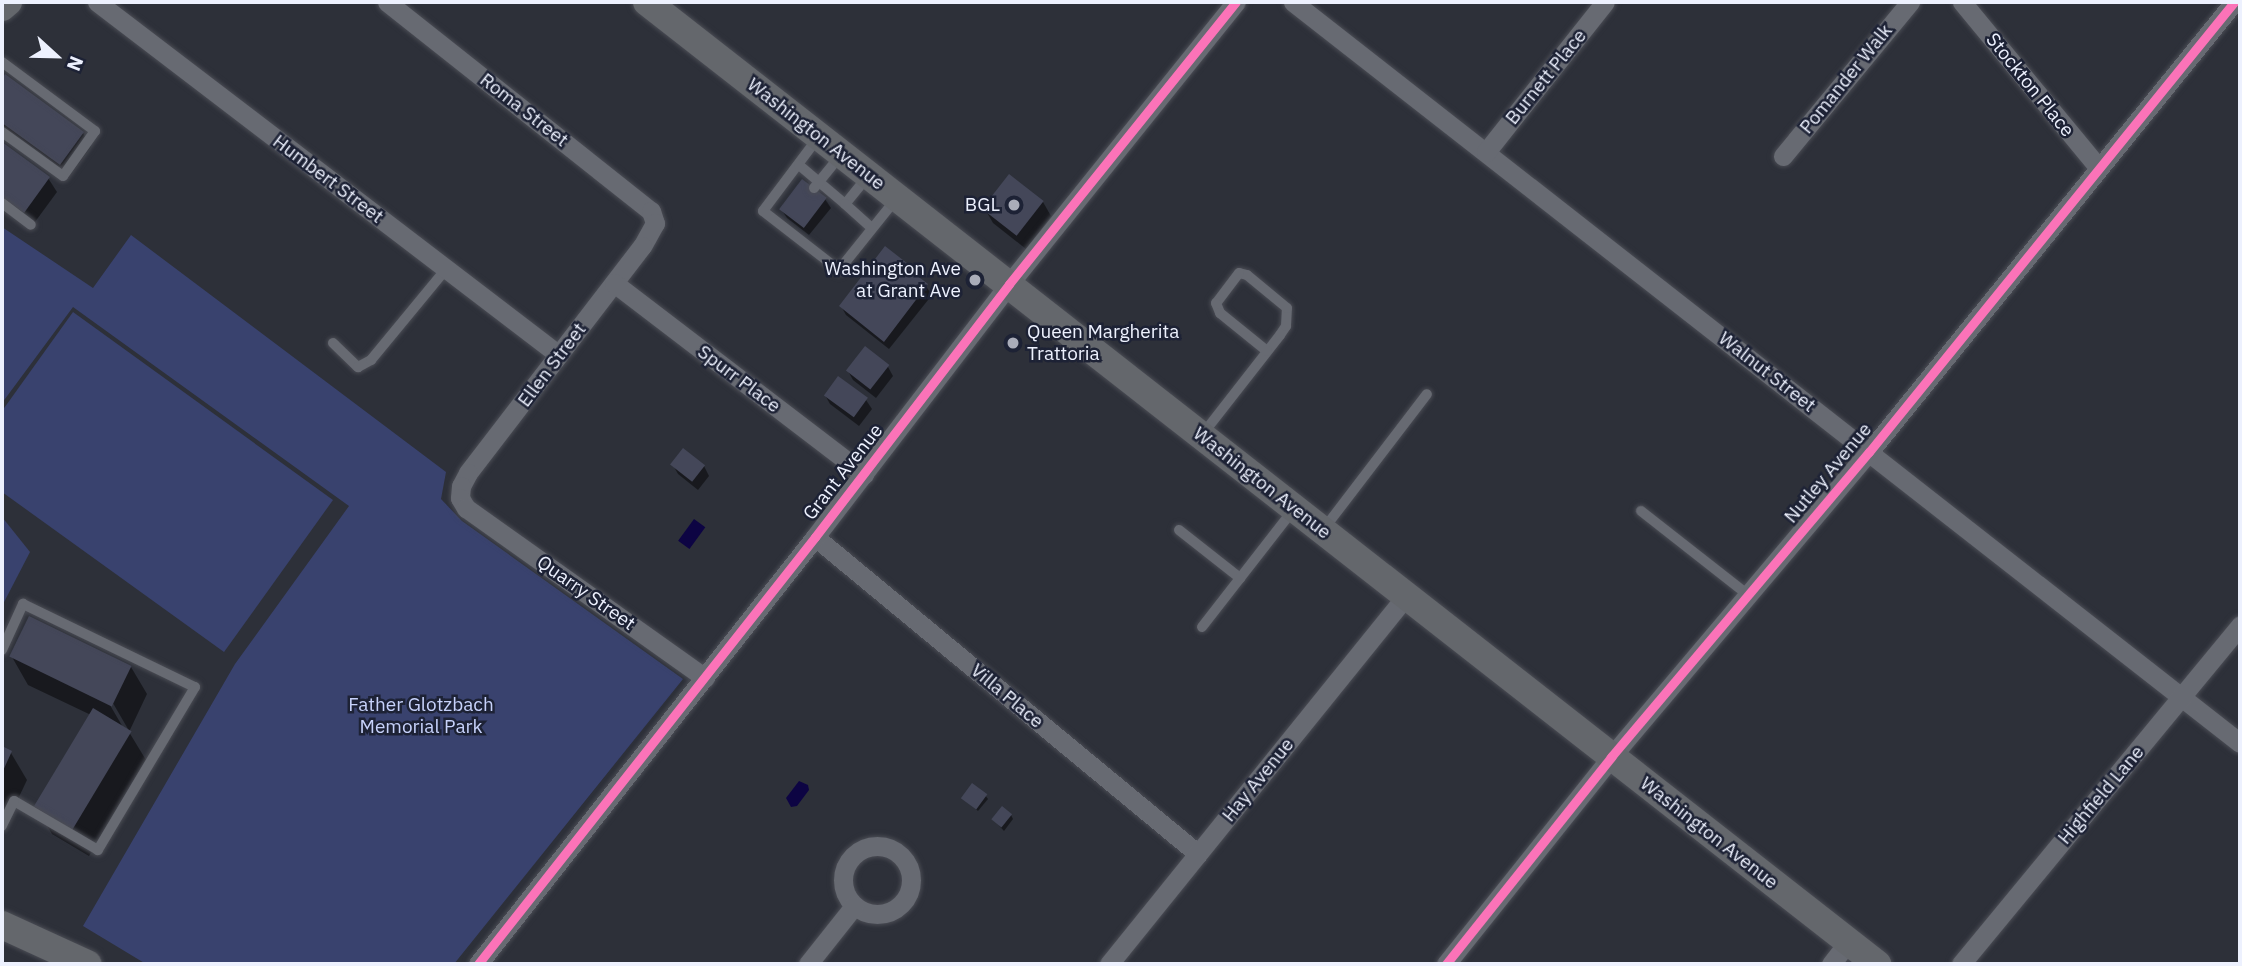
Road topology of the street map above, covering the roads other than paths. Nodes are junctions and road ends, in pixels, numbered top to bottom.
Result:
1 (8, 2) edge
2 (97, 2) edge
3 (387, 2) edge
4 (647, 2) edge
5 (1236, 2) edge
6 (1293, 2) edge
7 (1605, 2) edge
8 (1910, 2) edge
9 (1962, 2) edge
10 (2234, 2) edge
11 (2, 6) edge
12 (2, 62) edge
13 (2, 132) edge
14 (819, 136) junction
15 (1486, 152) junction
16 (841, 154) junction
17 (1783, 156) dead end
18 (799, 165) junction
19 (2099, 168) junction
20 (869, 175) junction
21 (816, 185) junction
22 (897, 197) junction
23 (2, 203) edge
24 (845, 204) junction
25 (655, 223) joint
26 (32, 225) dead end
27 (872, 228) junction
28 (446, 269) junction
29 (614, 283) junction
30 (1009, 284) junction
31 (333, 343) dead end
32 (1267, 351) junction
33 (559, 355) junction
34 (1427, 394) dead end
35 (1202, 436) junction
36 (1870, 452) junction
37 (864, 474) junction
38 (466, 508) joint
39 (1294, 508) junction
40 (1641, 511) dead end
41 (1178, 530) dead end
42 (1323, 530) junction
43 (815, 537) junction
44 (1240, 578) junction
45 (1748, 595) junction
46 (1406, 596) junction
47 (2240, 625) edge
48 (1202, 627) dead end
49 (2, 650) edge
50 (705, 678) junction
51 (2183, 697) junction
52 (2240, 743) edge
53 (1611, 757) junction
54 (2, 826) edge
55 (1198, 854) junction
56 (854, 906) dead end
57 (2, 925) edge
58 (1848, 942) junction
59 (87, 964) edge
60 (478, 964) edge
61 (808, 964) edge
62 (1109, 964) edge
63 (1446, 964) edge
64 (1830, 964) edge
65 (1877, 964) edge
66 (1961, 964) edge

1 - 11 main road
2 - 28 street, Humbert Street
3 - 25 street, Roma Street
4 - 14 main road, Washington Avenue
5 - 30 street, Grant Avenue
6 - 15 street, Walnut Street
7 - 15 street, Burnett Place
8 - 17 street, Pomander Walk
9 - 19 street, Stockton Place
10 - 19 street, Nutley Avenue
12 - 13 lane
14 - 16 main road, Washington Avenue
14 - 18 lane
15 - 36 street, Walnut Street
16 - 20 main road, Washington Avenue
16 - 21 lane
18 - 21 lane
18 - 27 lane
19 - 36 street, Nutley Avenue
20 - 22 main road, Washington Avenue
20 - 24 lane
21 - 24 lane
22 - 27 lane
22 - 30 main road, Washington Avenue
23 - 26 lane
24 - 27 lane
25 - 29 street, Ellen Street
28 - 31 lane
28 - 33 street, Humbert Street
29 - 33 street, Ellen Street
29 - 37 street, Spurr Place
30 - 35 main road, Washington Avenue
30 - 37 street, Grant Avenue
32 - 32 lane
32 - 35 lane
33 - 38 street, Ellen Street
34 - 42 lane
35 - 39 main road, Washington Avenue
36 - 45 street, Nutley Avenue
36 - 51 street, Walnut Street
37 - 43 street, Grant Avenue
38 - 50 street, Quarry Street
39 - 42 main road, Washington Avenue
39 - 44 lane
40 - 45 lane
41 - 44 lane
42 - 46 main road, Washington Avenue
43 - 50 street, Grant Avenue
43 - 55 street, Villa Place
44 - 48 lane
45 - 53 street, Nutley Avenue
46 - 53 main road, Washington Avenue
46 - 55 street, Hay Avenue
47 - 51 street, Highfield Lane
49 - 54 lane
50 - 60 street, Grant Avenue
51 - 52 street, Walnut Street
51 - 66 street, Highfield Lane
53 - 58 main road, Washington Avenue
53 - 63 street, Nutley Avenue
55 - 62 street, Hay Avenue
56 - 61 street
57 - 59 main road
58 - 64 street
58 - 65 main road, Washington Avenue

